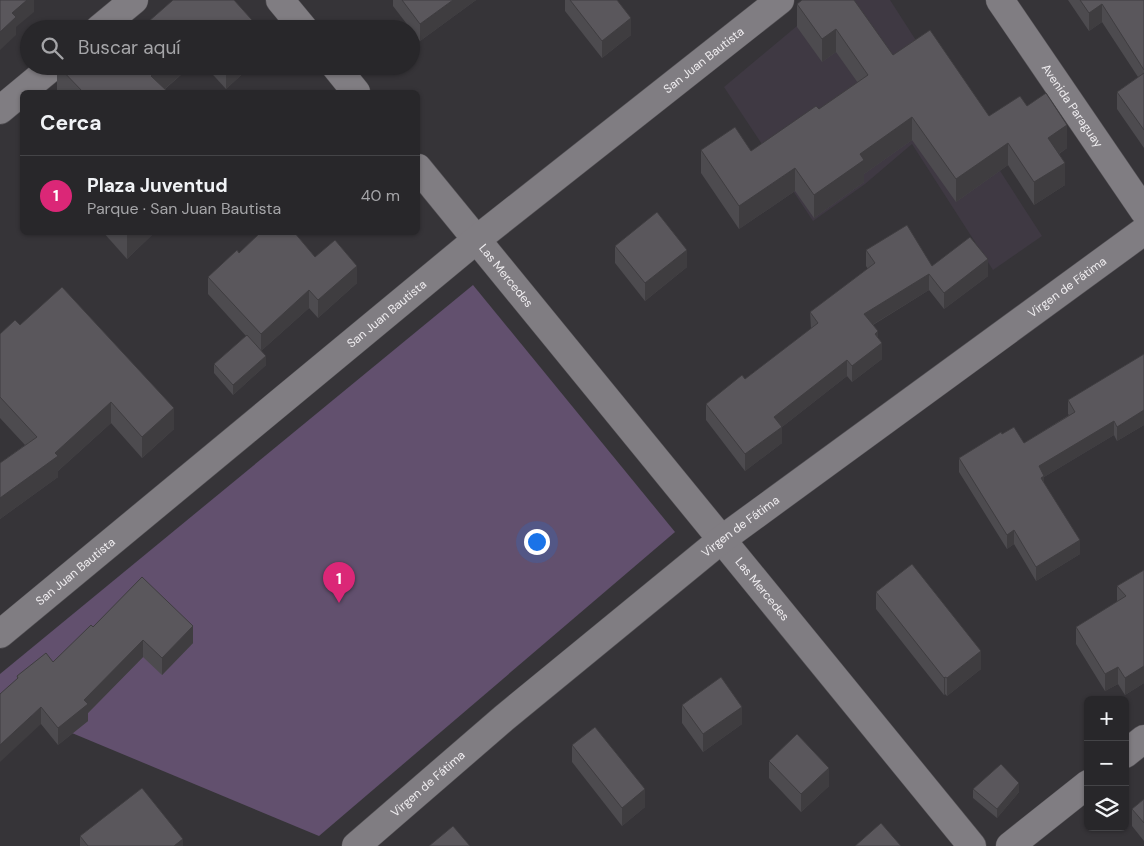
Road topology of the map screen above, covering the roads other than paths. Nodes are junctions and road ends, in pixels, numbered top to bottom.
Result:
1 (134, 0) edge
2 (280, 0) edge
3 (780, 0) edge
4 (1000, 0) edge
5 (110, 20) edge
6 (297, 20) edge
7 (42, 75) edge
8 (342, 75) edge
9 (24, 90) edge
10 (354, 90) edge
11 (20, 93) edge
12 (0, 110) edge
13 (420, 170) edge
14 (1136, 184) edge
15 (1144, 212) edge
16 (1144, 231) edge
17 (476, 240) junction
18 (722, 540) junction
19 (0, 634) edge
20 (1144, 739) edge
21 (1129, 751) edge
22 (1085, 786) edge
23 (356, 846) edge
24 (972, 846) edge
25 (1010, 846) edge

1 - 5 street
2 - 6 street
3 - 17 street, San Juan Bautista
4 - 14 street, Avenida Paraguay
7 - 9 street
8 - 10 street
11 - 12 street
13 - 17 street, Las Mercedes
14 - 15 street, Avenida Paraguay
16 - 18 street, Virgen de Fátima
17 - 18 street, Las Mercedes
17 - 19 street, San Juan Bautista
18 - 23 street, Virgen de Fátima
18 - 24 street, Las Mercedes
20 - 21 street
22 - 25 street

